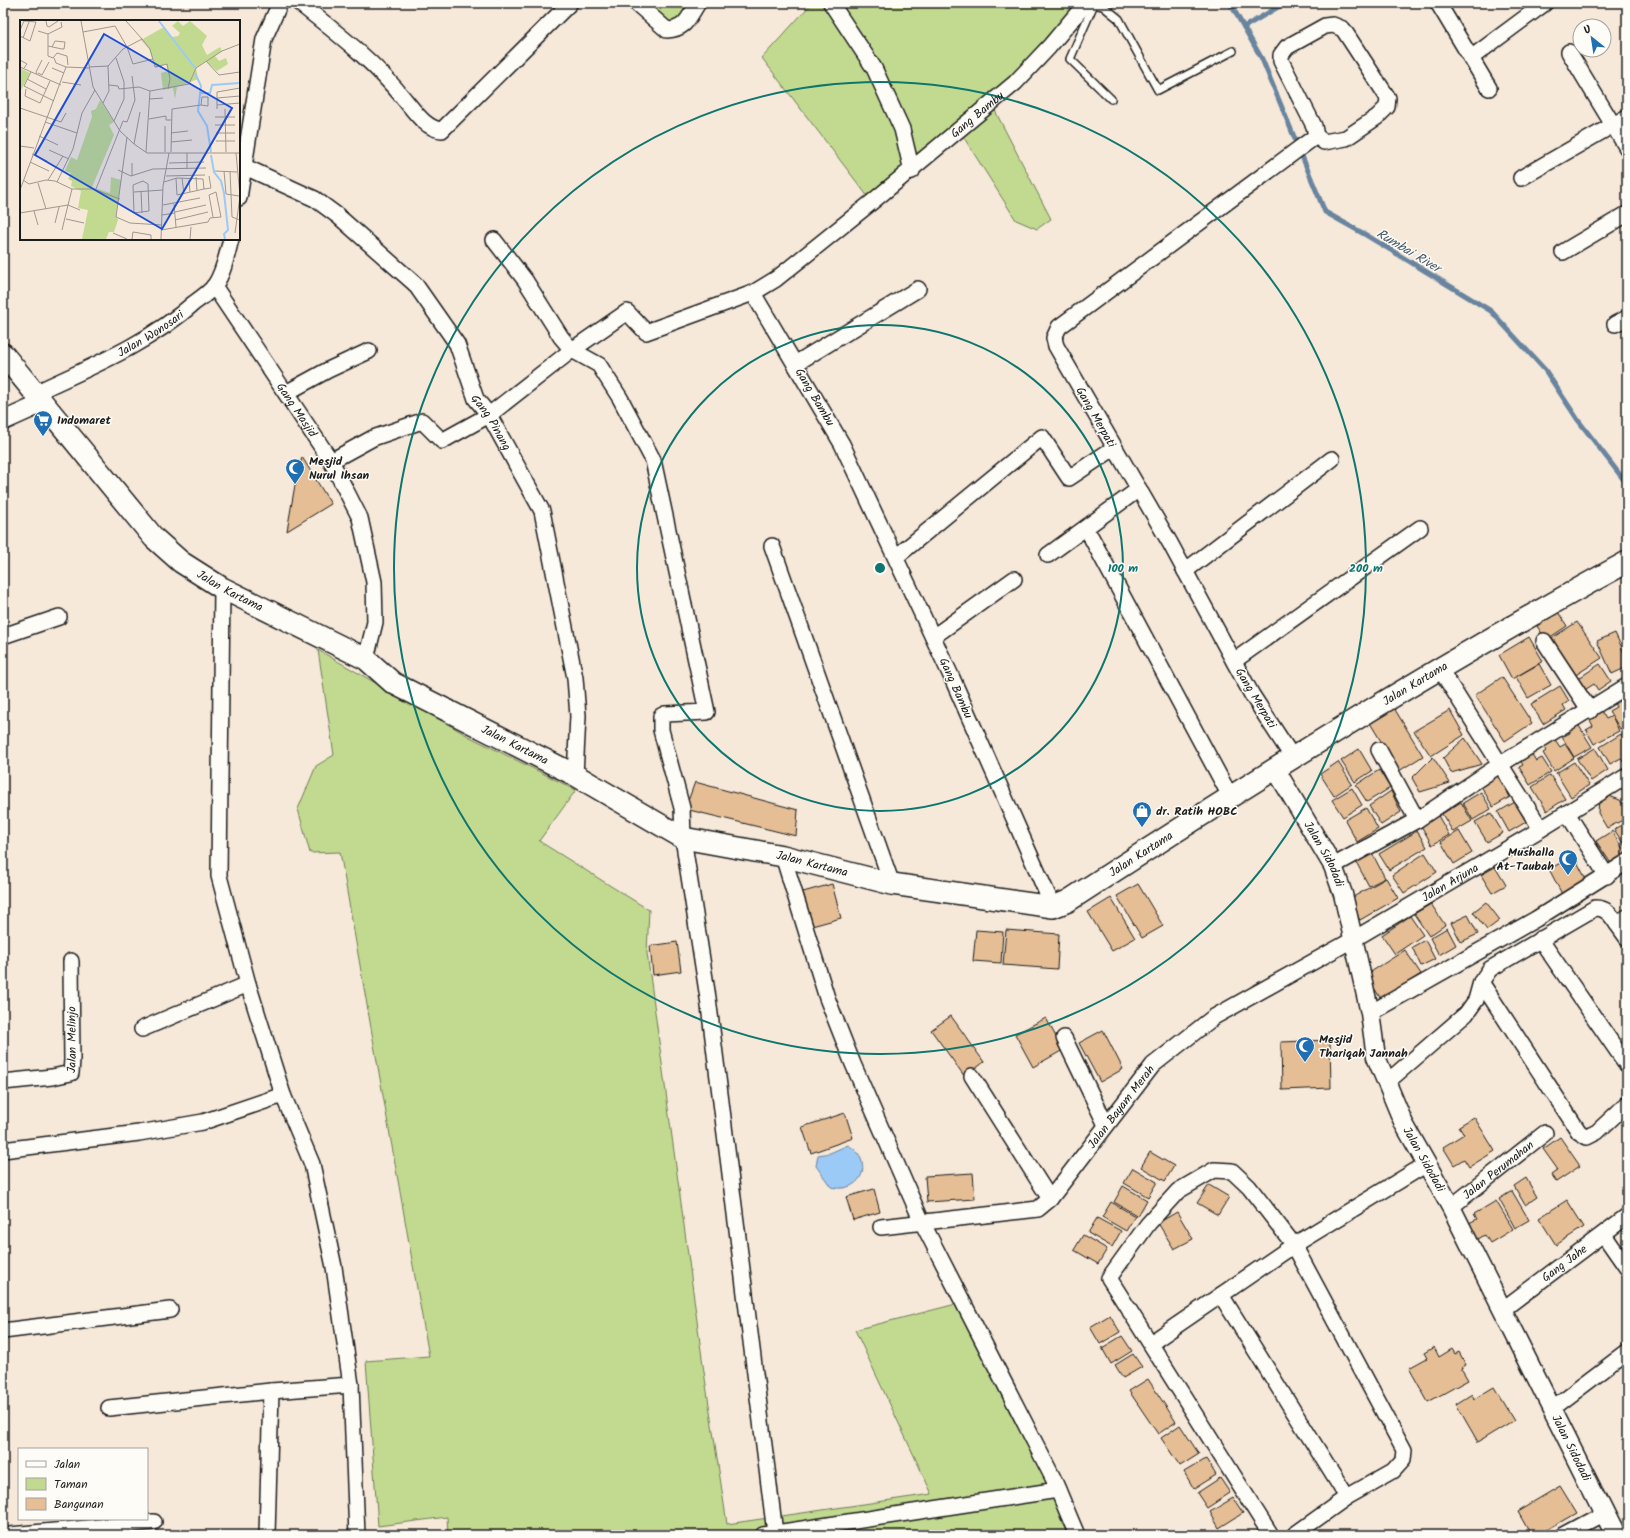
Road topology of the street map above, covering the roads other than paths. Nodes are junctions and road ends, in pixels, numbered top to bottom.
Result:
1 (280, 3) edge
2 (299, 3) edge
3 (570, 3) edge
4 (636, 3) edge
5 (698, 3) edge
6 (831, 3) edge
7 (1090, 3) edge
8 (1438, 3) edge
9 (1545, 3) edge
10 (1232, 51) dead end
11 (1569, 52) dead end
12 (1471, 58) junction
13 (1489, 88) dead end
14 (1111, 99) dead end
15 (1627, 117) edge
16 (1613, 125) junction
17 (1312, 140) junction
18 (1627, 148) edge
19 (243, 166) junction
20 (912, 170) junction
21 (1521, 178) dead end
22 (240, 190) edge
23 (1627, 214) edge
24 (231, 240) edge
25 (494, 240) dead end
26 (1563, 252) dead end
27 (214, 286) junction
28 (918, 289) dead end
29 (753, 293) junction
30 (572, 350) junction
31 (369, 351) dead end
32 (3, 354) edge
33 (795, 364) junction
34 (286, 393) junction
35 (39, 398) junction
36 (490, 414) junction
37 (3, 421) edge
38 (1114, 448) junction
39 (1332, 459) dead end
40 (331, 461) junction
41 (1139, 489) junction
42 (1420, 528) dead end
43 (1092, 537) dead end
44 (772, 546) dead end
45 (1048, 555) dead end
46 (896, 557) junction
47 (1627, 562) edge
48 (1185, 571) junction
49 (1014, 579) dead end
50 (222, 588) junction
51 (59, 617) dead end
52 (3, 636) edge
53 (933, 637) junction
54 (1544, 641) dead end
55 (366, 659) junction
56 (1234, 661) junction
57 (1440, 669) junction
58 (1627, 686) edge
59 (1590, 710) junction
60 (1379, 750) dead end
61 (1285, 764) junction
62 (1501, 764) junction
63 (575, 775) junction
64 (1627, 776) edge
65 (1230, 796) junction
66 (1567, 813) junction
67 (1417, 820) junction
68 (1541, 829) junction
69 (683, 838) junction
70 (783, 856) junction
71 (1627, 862) edge
72 (1333, 866) junction
73 (1607, 876) junction
74 (892, 884) junction
75 (1053, 907) junction
76 (1622, 920) edge
77 (1627, 938) edge
78 (1354, 939) junction
79 (1540, 939) junction
80 (71, 961) dead end
81 (1481, 982) junction
82 (248, 984) junction
83 (1370, 1013) junction
84 (142, 1029) dead end
85 (1064, 1038) dead end
86 (1627, 1065) edge
87 (972, 1076) dead end
88 (3, 1082) edge
89 (1386, 1083) junction
90 (283, 1095) junction
91 (1627, 1104) edge
92 (1106, 1125) junction
93 (1545, 1133) dead end
94 (3, 1150) edge
95 (1425, 1165) junction
96 (1050, 1199) junction
97 (1451, 1207) junction
98 (1627, 1216) edge
99 (922, 1222) junction
100 (881, 1228) dead end
101 (1604, 1235) junction
102 (1294, 1245) junction
103 (1627, 1268) edge
104 (1221, 1295) junction
105 (170, 1310) dead end
106 (1502, 1310) junction
107 (3, 1331) edge
108 (1152, 1343) junction
109 (1627, 1352) edge
110 (351, 1385) junction
111 (270, 1391) junction
112 (109, 1408) dead end
113 (1553, 1408) junction
114 (1058, 1490) junction
115 (1347, 1496) junction
116 (1605, 1513) junction
117 (154, 1522) dead end
118 (769, 1534) edge
119 (10, 1535) edge
120 (267, 1535) edge
121 (357, 1535) edge
122 (1077, 1535) edge
123 (1271, 1535) edge
124 (1294, 1535) edge
125 (1564, 1535) edge
126 (1615, 1535) edge

1 - 19 street
2 - 3 street
4 - 5 street
6 - 20 street
7 - 10 lane
7 - 14 lane
7 - 20 street, Gang Bambu
8 - 12 street
9 - 12 street
11 - 16 street
12 - 13 street
15 - 16 street
16 - 18 street
16 - 21 street
17 - 17 street
17 - 38 street, Gang Merpati
19 - 22 street
19 - 36 street, Gang Pinang
20 - 29 street, Gang Bambu
23 - 26 street
24 - 27 street, Jalan Wonosari
25 - 30 street
27 - 34 street, Gang Masjid
27 - 35 street, Jalan Wonosari
28 - 33 street
29 - 30 street
29 - 33 street, Gang Bambu
30 - 36 street
30 - 69 street
31 - 34 street
32 - 35 main road, Jalan Kartama
33 - 46 street, Gang Bambu
34 - 40 street, Gang Masjid
35 - 37 street
35 - 50 main road, Jalan Kartama
36 - 40 street
36 - 63 street, Gang Pinang
38 - 41 street, Gang Merpati
38 - 46 street
39 - 48 street
40 - 55 street, Gang Masjid
41 - 45 street
41 - 48 street, Gang Merpati
42 - 56 street
43 - 65 street
44 - 74 street
46 - 53 street, Gang Bambu
47 - 57 main road, Jalan Kartama
48 - 56 street, Gang Merpati
49 - 53 street
50 - 55 main road, Jalan Kartama
50 - 82 street
51 - 52 street
53 - 75 street, Gang Bambu
54 - 59 street
55 - 63 main road, Jalan Kartama
56 - 61 street, Gang Merpati
57 - 61 main road, Jalan Kartama
57 - 62 street
58 - 59 street
59 - 62 street
60 - 67 street
61 - 65 main road, Jalan Kartama
61 - 72 street, Jalan Sidodadi
62 - 67 street
62 - 68 street
63 - 69 main road, Jalan Kartama
64 - 66 street, Jalan Arjuna
65 - 75 main road, Jalan Kartama
66 - 68 street, Jalan Arjuna
66 - 73 street
67 - 72 street
68 - 78 street, Jalan Arjuna
69 - 70 main road, Jalan Kartama
69 - 118 street
70 - 74 main road, Jalan Kartama
70 - 99 street
71 - 73 street
72 - 78 street, Jalan Sidodadi
73 - 83 street
74 - 75 main road, Jalan Kartama
76 - 77 street
76 - 79 street
78 - 83 street, Jalan Sidodadi
78 - 92 street, Jalan Bayam Merah
79 - 81 street
79 - 86 street
80 - 88 street, Jalan Melinjo
81 - 89 street
81 - 91 street
82 - 84 street
82 - 90 street
83 - 89 street, Jalan Sidodadi
85 - 92 street
87 - 96 street
89 - 95 street, Jalan Sidodadi
90 - 94 street
90 - 110 street
92 - 96 street, Jalan Bayam Merah
93 - 97 street, Jalan Perumahan
95 - 97 street, Jalan Sidodadi
95 - 102 street
96 - 99 street, Jalan Bayam Merah
97 - 106 street, Jalan Sidodadi
98 - 101 street, Gang Jahe
99 - 100 street, Jalan Bayam Merah
99 - 114 street
101 - 103 street
101 - 106 street, Gang Jahe
102 - 104 street
102 - 108 street
102 - 115 street
104 - 108 street
104 - 115 street
105 - 107 street
106 - 113 street, Jalan Sidodadi
108 - 123 street
109 - 113 street
110 - 111 street
110 - 121 street
111 - 112 street
111 - 120 street
113 - 116 street, Jalan Sidodadi
114 - 118 street
114 - 122 street
115 - 124 street
116 - 125 street
116 - 126 street, Jalan Sidodadi
117 - 119 street

